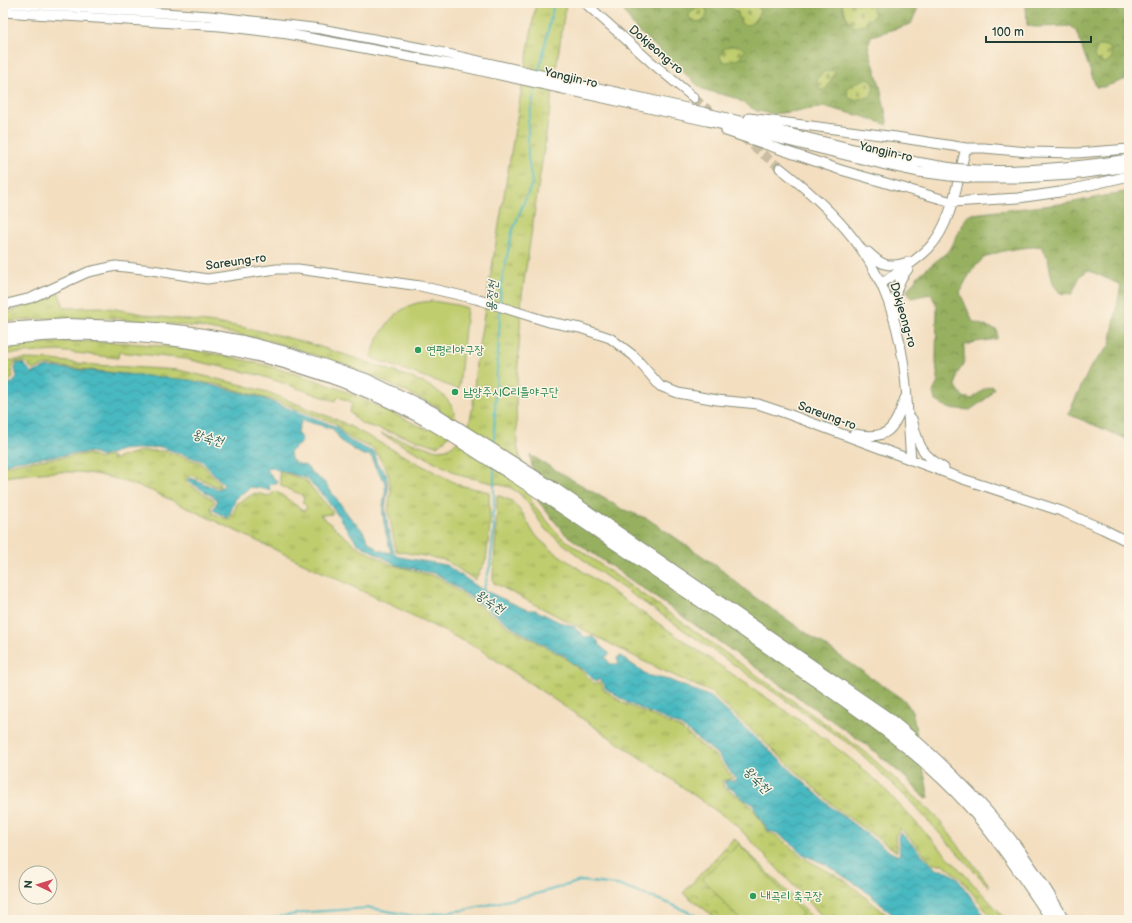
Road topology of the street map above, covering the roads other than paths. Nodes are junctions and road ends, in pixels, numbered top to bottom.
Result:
1 (6, 3) edge
2 (585, 3) edge
3 (3, 12) edge
4 (506, 71) junction
5 (564, 84) junction
6 (694, 98) tunnel mouth
7 (682, 107) junction
8 (689, 118) junction
9 (966, 148) junction
10 (1129, 149) edge
11 (1129, 159) edge
12 (1129, 167) edge
13 (780, 168) tunnel mouth
14 (951, 172) junction
15 (974, 174) junction
16 (1129, 176) edge
17 (952, 202) junction
18 (854, 238) junction
19 (915, 260) junction
20 (882, 283) junction
21 (3, 305) edge
22 (3, 330) edge
23 (3, 339) edge
24 (899, 340) junction
25 (906, 395) junction
26 (435, 419) junction
27 (828, 428) junction
28 (911, 460) junction
29 (963, 479) junction
30 (551, 493) junction
31 (1129, 542) edge
32 (1053, 920) edge
33 (1063, 920) edge

1 - 4 main road, Yangjin-ro
2 - 6 main road, Dokjeong-ro
3 - 4 main road, Yangjin-ro
4 - 5 main road, Yangjin-ro
5 - 7 main road, Yangjin-ro
5 - 8 main road, Yangjin-ro
7 - 9 main road
7 - 14 main road, Yangjin-ro
8 - 14 main road, Yangjin-ro
8 - 17 main road
9 - 10 main road
9 - 17 main road
11 - 15 main road, Yangjin-ro
12 - 15 main road, Yangjin-ro
13 - 18 main road, Dokjeong-ro
14 - 15 main road, Yangjin-ro, bridge
16 - 17 main road
17 - 19 main road
18 - 19 main road
18 - 20 main road, Dokjeong-ro
19 - 20 main road
19 - 24 main road
20 - 24 main road, Dokjeong-ro
21 - 27 main road, Sareung-ro
22 - 26 highway
23 - 26 highway
24 - 25 main road, Dokjeong-ro
25 - 27 main road
25 - 28 main road, Dokjeong-ro
25 - 29 main road
26 - 30 highway
27 - 28 main road, Sareung-ro
28 - 29 main road, Sareung-ro
29 - 31 main road, Sareung-ro
30 - 32 highway
30 - 33 highway

